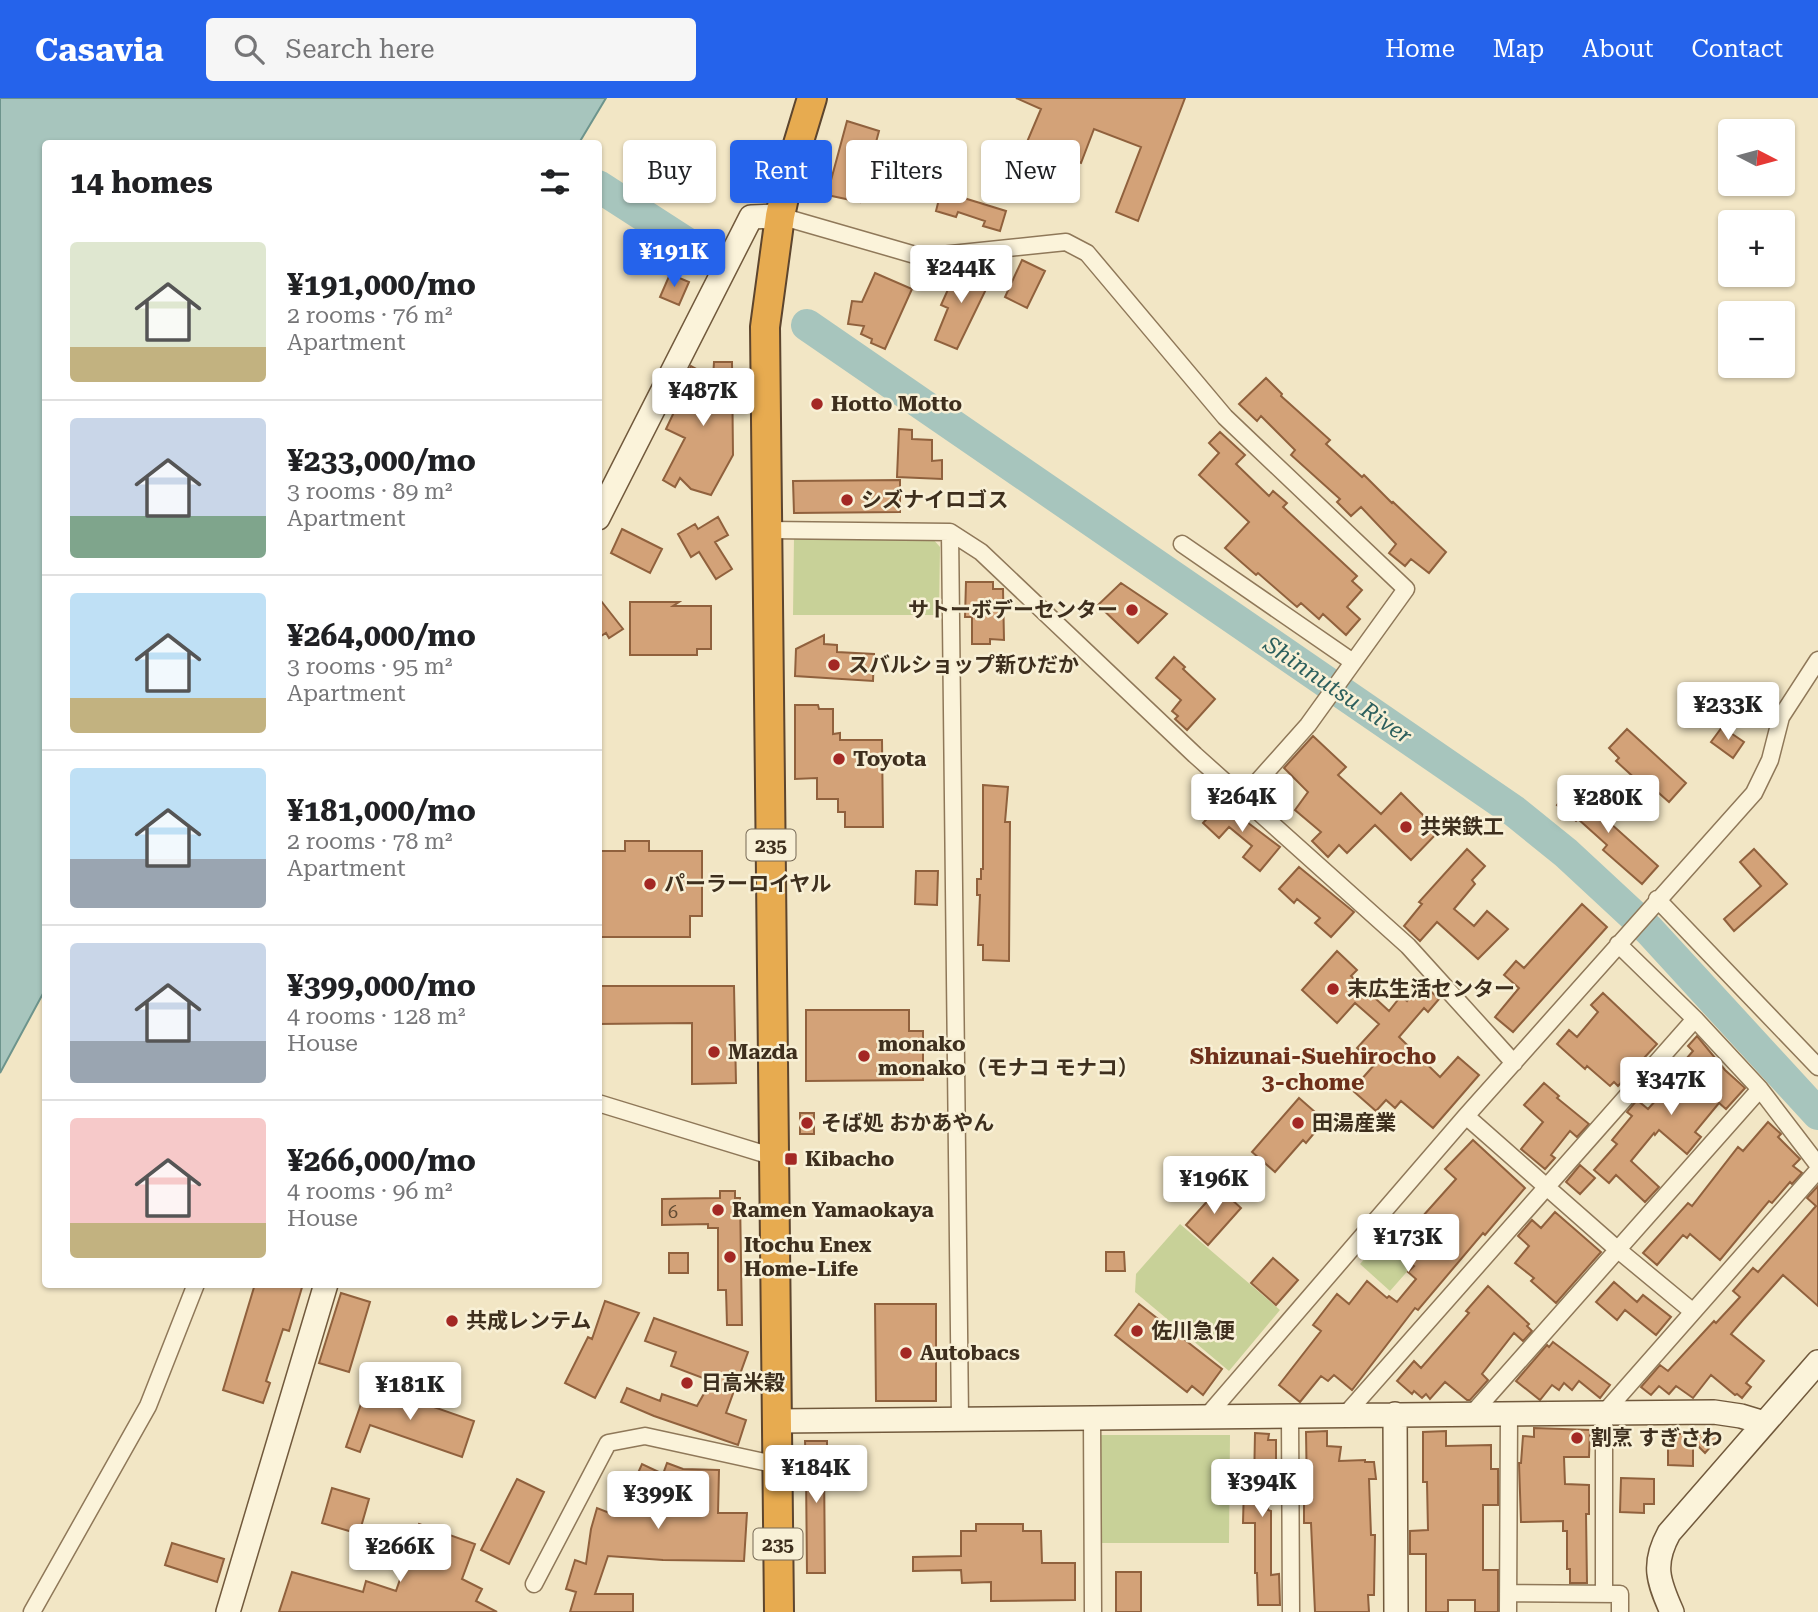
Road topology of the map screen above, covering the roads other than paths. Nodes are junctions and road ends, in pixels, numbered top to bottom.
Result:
1 (812, 98) edge
2 (780, 216) junction
3 (602, 510) edge
4 (768, 530) junction
5 (950, 532) junction
6 (1182, 544) dead end
7 (1818, 660) edge
8 (1349, 667) junction
9 (1243, 798) junction
10 (1652, 905) junction
11 (1623, 938) junction
12 (1695, 1019) junction
13 (1514, 1063) junction
14 (1818, 1067) edge
15 (1760, 1089) junction
16 (602, 1104) edge
17 (1466, 1116) junction
18 (774, 1157) junction
19 (1818, 1164) edge
20 (1818, 1170) edge
21 (1547, 1187) junction
22 (1617, 1249) junction
23 (193, 1288) edge
24 (325, 1288) edge
25 (1692, 1311) junction
26 (1818, 1362) edge
27 (1604, 1413) junction
28 (1346, 1414) junction
29 (1472, 1414) junction
30 (1508, 1414) junction
31 (1208, 1415) junction
32 (1290, 1415) junction
33 (1395, 1415) junction
34 (1092, 1418) junction
35 (960, 1419) junction
36 (777, 1421) junction
37 (1764, 1423) junction
38 (778, 1465) junction
39 (534, 1584) dead end
40 (1508, 1593) junction
41 (1604, 1594) junction
42 (32, 1612) edge
43 (228, 1612) edge
44 (779, 1612) edge
45 (1093, 1612) edge
46 (1291, 1612) edge
47 (1396, 1612) edge
48 (1508, 1612) edge
49 (1620, 1612) edge
50 (1671, 1612) edge

1 - 2 highway, 235
2 - 3 street
2 - 4 highway, 235
2 - 8 street
4 - 5 street
4 - 18 highway, 235
5 - 9 street
5 - 35 street
6 - 8 street
7 - 10 street
8 - 9 street
9 - 13 street
10 - 11 street
10 - 14 street
11 - 12 street
11 - 13 street
12 - 15 street
12 - 21 street
13 - 17 street
15 - 19 street
15 - 22 street
16 - 18 street
17 - 21 street
17 - 31 street
18 - 36 highway, 235
20 - 25 street
21 - 22 street
21 - 28 street
22 - 25 street
22 - 29 street
23 - 42 street
24 - 43 street
25 - 27 street
26 - 37 street
27 - 30 street
27 - 37 street
27 - 41 street
28 - 32 street
28 - 33 street
29 - 30 street
29 - 33 street
30 - 40 street
31 - 32 street
31 - 34 street
32 - 46 street
33 - 47 street
34 - 35 street
34 - 45 street
35 - 36 street
36 - 38 highway, 235
37 - 50 street
38 - 39 street
38 - 44 highway, 235
40 - 41 street
40 - 48 street
41 - 49 street

